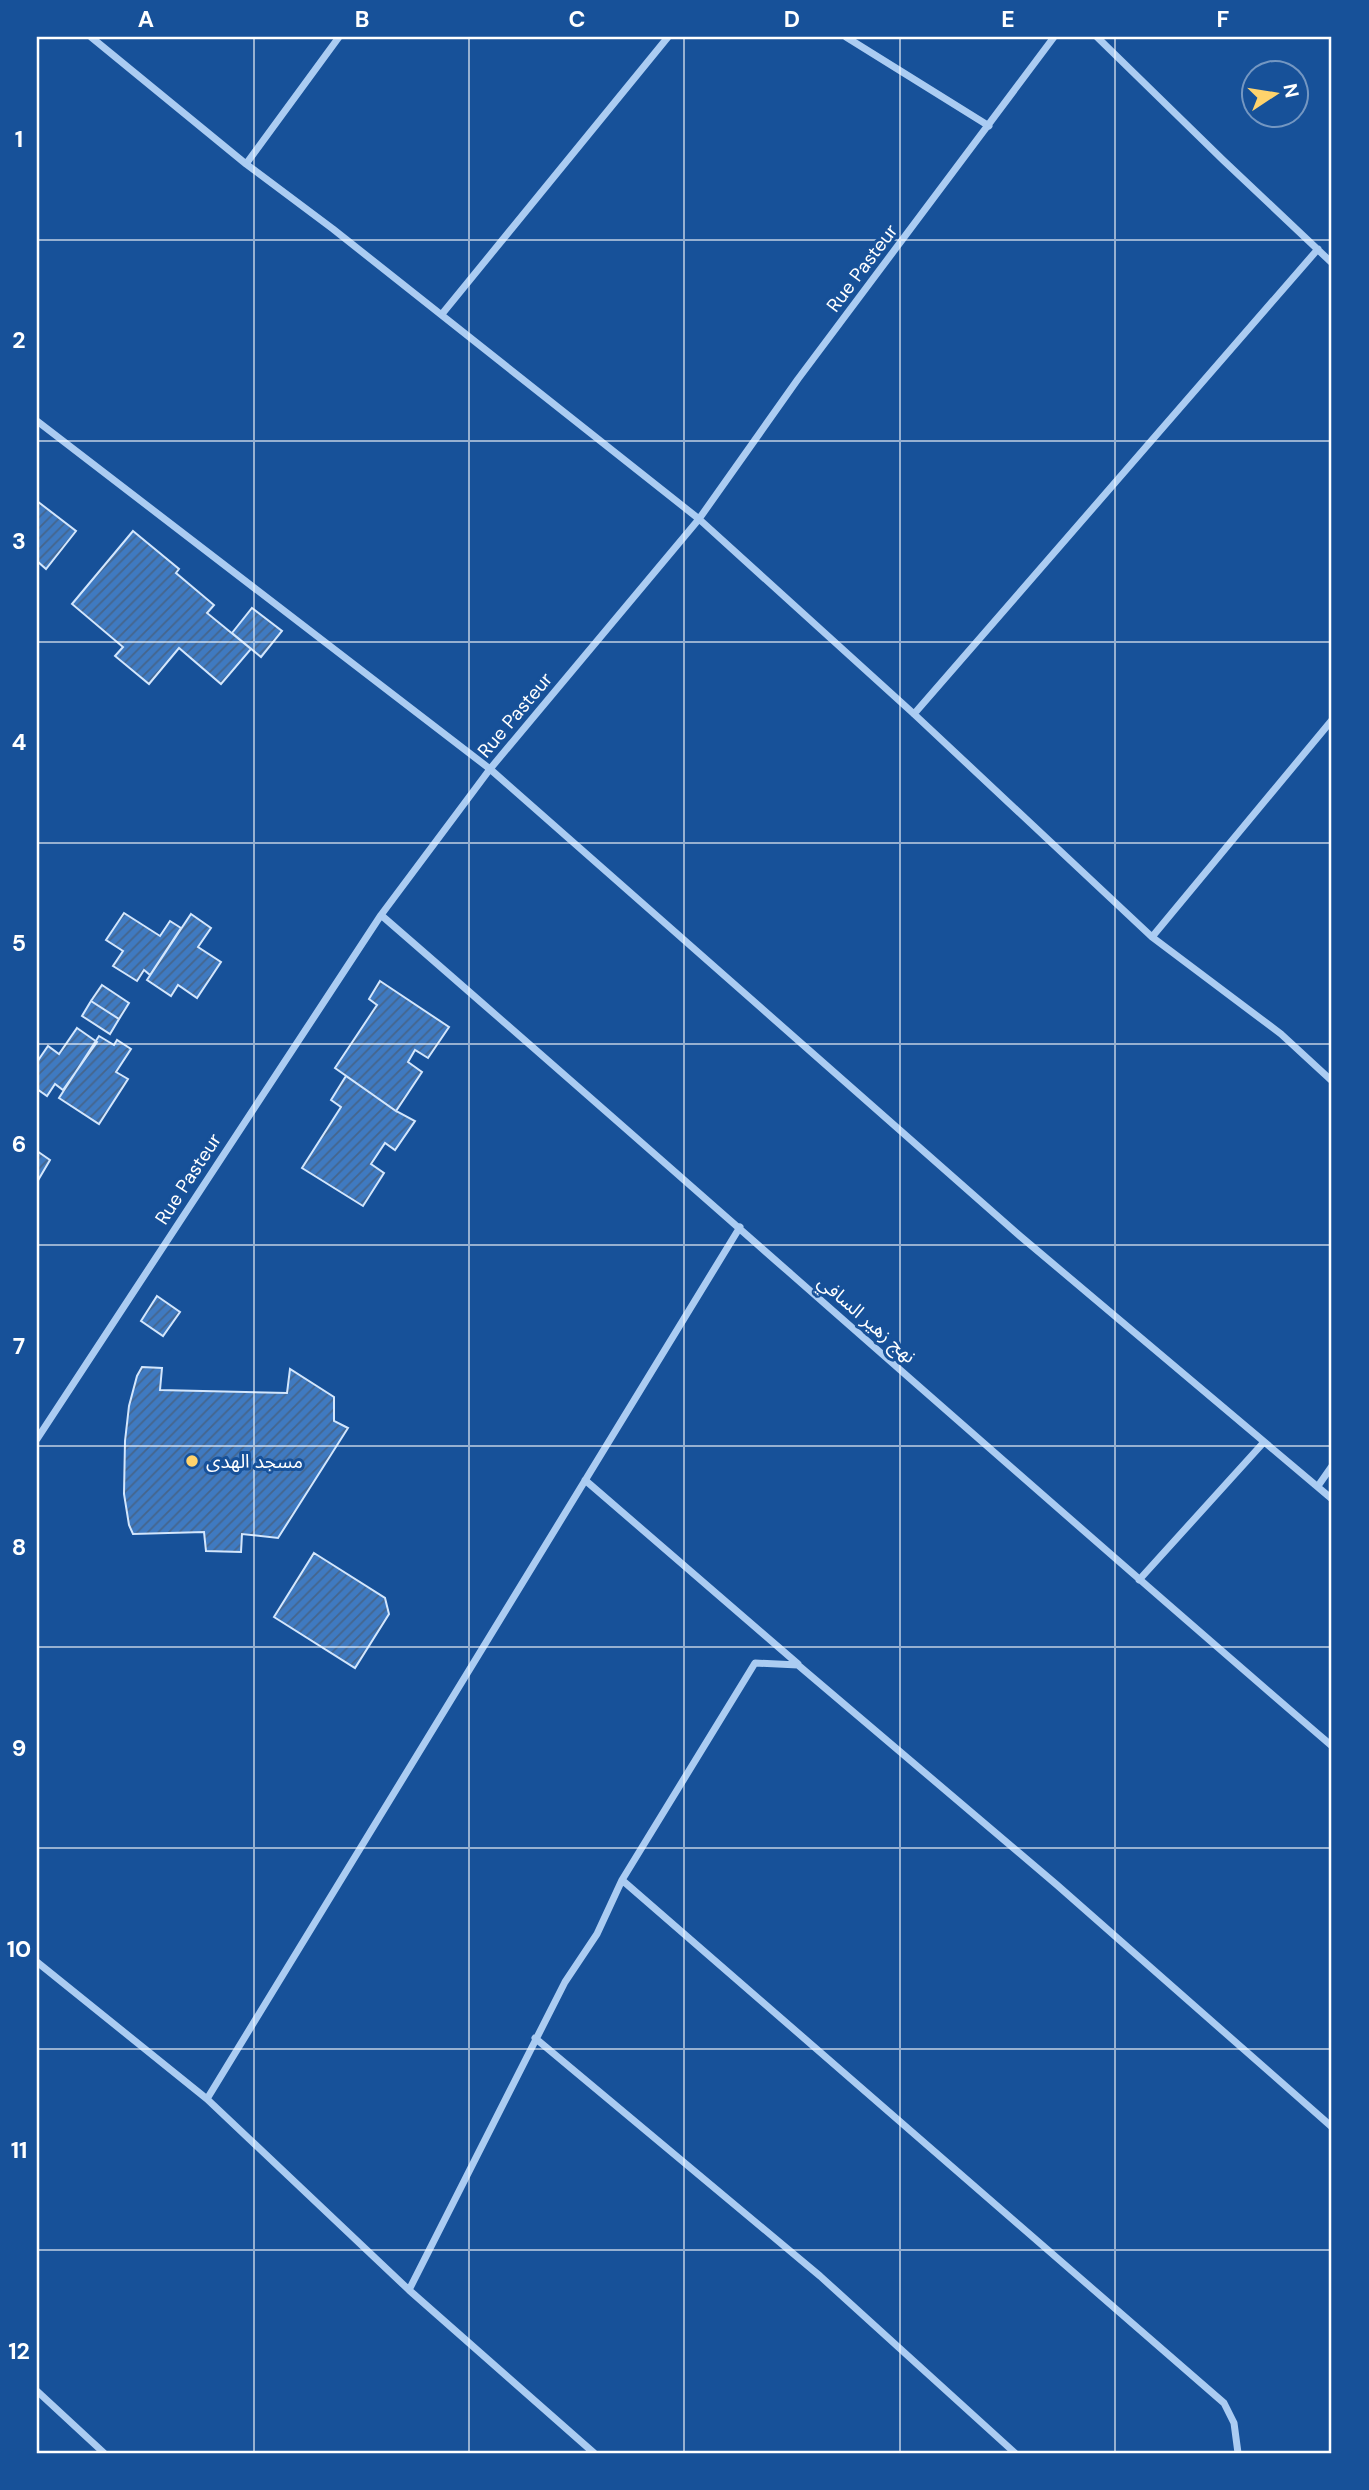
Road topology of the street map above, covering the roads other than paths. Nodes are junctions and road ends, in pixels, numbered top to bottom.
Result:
1 (91, 37) edge
2 (339, 37) edge
3 (668, 37) edge
4 (846, 37) edge
5 (1054, 37) edge
6 (1097, 37) edge
7 (989, 126) junction
8 (246, 164) junction
9 (1318, 249) junction
10 (1332, 263) edge
11 (442, 314) junction
12 (37, 421) edge
13 (699, 519) junction
14 (914, 714) junction
15 (1332, 720) edge
16 (490, 769) junction
17 (381, 915) junction
18 (1152, 937) junction
19 (1332, 1081) edge
20 (740, 1227) junction
21 (37, 1439) edge
22 (1264, 1442) junction
23 (1332, 1466) edge
24 (585, 1480) junction
25 (1318, 1486) junction
26 (1332, 1499) edge
27 (1139, 1580) junction
28 (798, 1665) junction
29 (1332, 1746) edge
30 (622, 1880) junction
31 (37, 1962) edge
32 (535, 2038) junction
33 (206, 2099) junction
34 (1332, 2127) edge
35 (409, 2290) junction
36 (37, 2391) edge
37 (104, 2453) edge
38 (594, 2453) edge
39 (1015, 2453) edge
40 (1238, 2453) edge

1 - 8 street
2 - 8 street
3 - 11 street
4 - 7 street
5 - 7 street, Rue Pasteur
6 - 9 street
7 - 13 street, Rue Pasteur
8 - 11 street
9 - 10 street
9 - 14 street
11 - 13 street
12 - 16 street
13 - 14 street
13 - 16 street, Rue Pasteur
14 - 18 street
15 - 18 street
16 - 17 street, Rue Pasteur
16 - 22 street
17 - 20 street, نهج زهير السافي
17 - 21 street, Rue Pasteur
18 - 19 street
20 - 24 street
20 - 27 street, نهج زهير السافي
22 - 25 street
22 - 27 street
23 - 25 street
24 - 28 street
24 - 33 street
25 - 26 street
27 - 29 street, نهج زهير السافي
28 - 30 street
28 - 34 street
30 - 32 street
30 - 40 street
31 - 33 street
32 - 35 street
32 - 39 street
33 - 35 street
35 - 38 street
36 - 37 street

